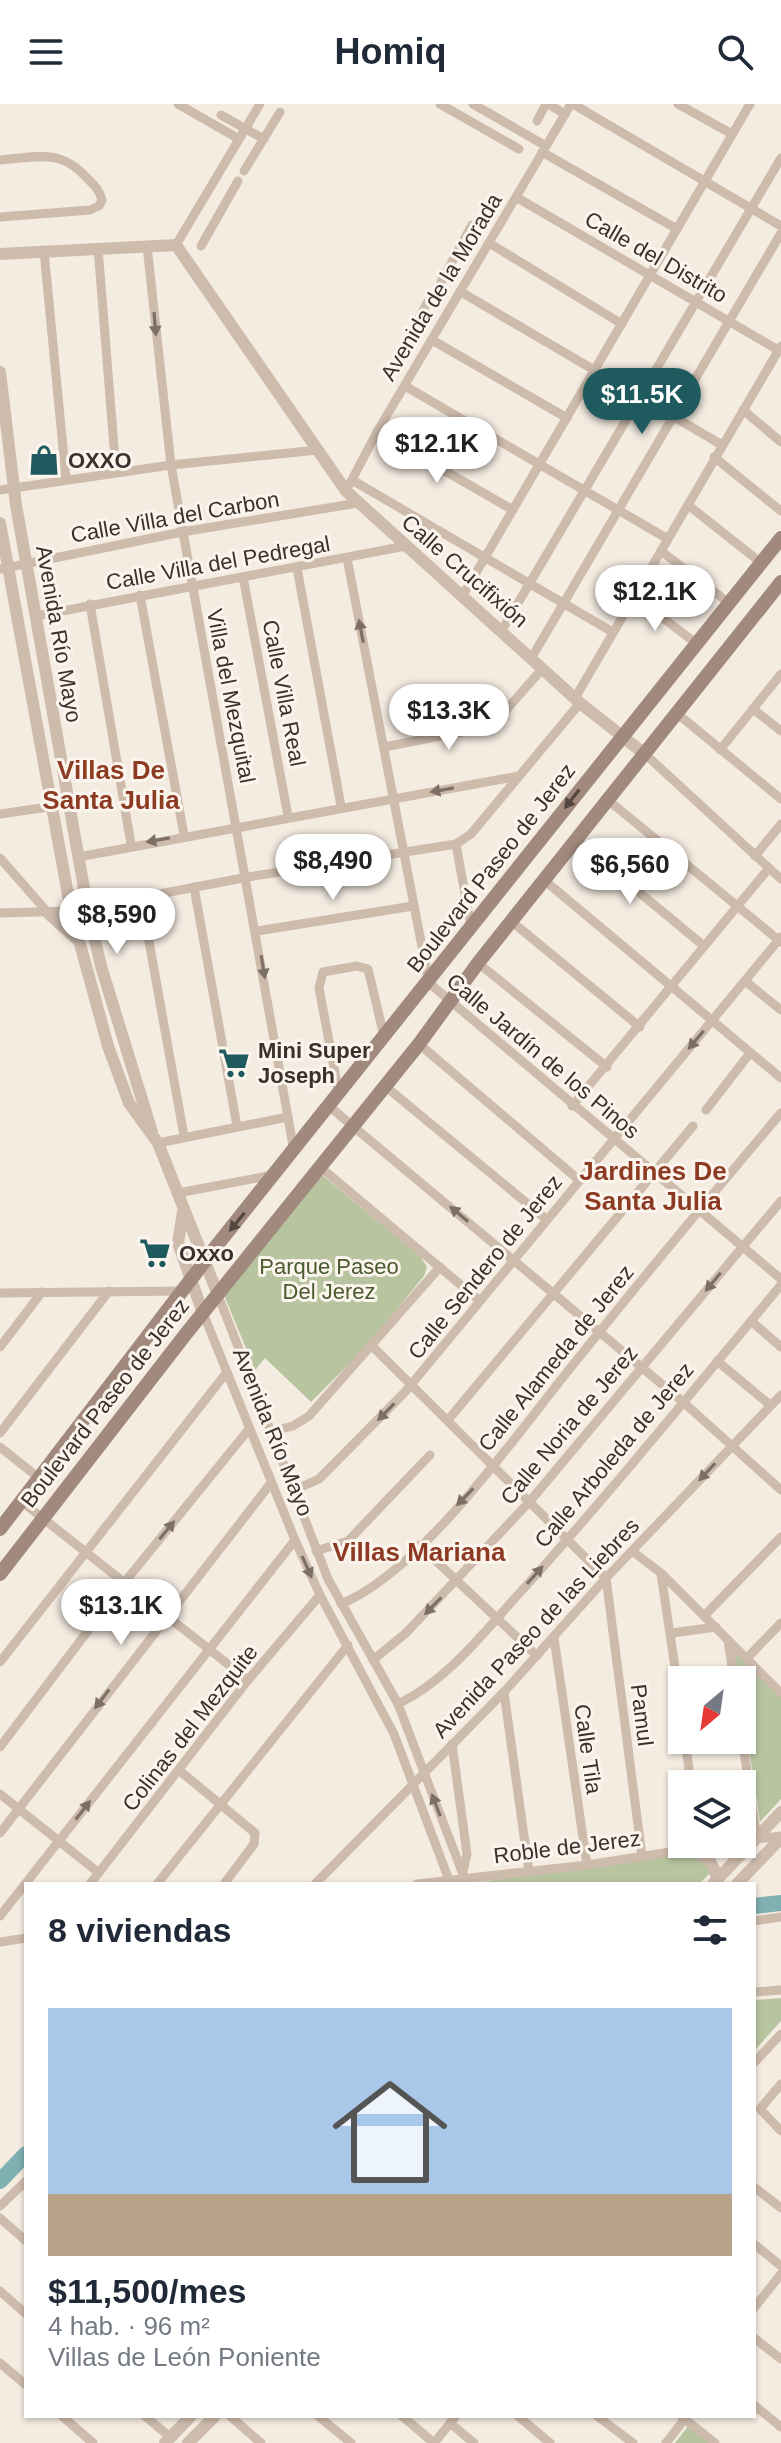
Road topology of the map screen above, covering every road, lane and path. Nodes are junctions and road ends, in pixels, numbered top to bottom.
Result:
1 (178, 104) edge
2 (228, 104) edge
3 (260, 104) edge
4 (440, 104) edge
5 (473, 104) edge
6 (547, 104) edge
7 (572, 104) edge
8 (678, 104) edge
9 (750, 104) edge
10 (280, 112) dead end
11 (488, 113) junction
12 (565, 114) junction
13 (218, 120) junction
14 (537, 121) dead end
15 (480, 127) junction
16 (245, 129) junction
17 (732, 134) junction
18 (239, 139) junction
19 (264, 139) junction
20 (519, 149) dead end
21 (544, 149) junction
22 (781, 158) edge
23 (0, 160) edge
24 (244, 171) dead end
25 (238, 181) dead end
26 (704, 183) junction
27 (516, 197) junction
28 (203, 201) junction
29 (751, 209) junction
30 (221, 210) junction
31 (0, 217) edge
32 (472, 225) dead end
33 (781, 226) edge
34 (677, 229) junction
35 (781, 233) edge
36 (489, 243) junction
37 (176, 245) junction
38 (147, 246) junction
39 (201, 246) dead end
40 (98, 248) junction
41 (44, 251) junction
42 (0, 254) edge
43 (450, 267) junction
44 (651, 275) junction
45 (469, 277) junction
46 (441, 282) dead end
47 (461, 292) junction
48 (697, 302) junction
49 (427, 303) dead end
50 (729, 320) junction
51 (622, 324) junction
52 (407, 340) junction
53 (432, 340) junction
54 (780, 348) edge
55 (426, 350) junction
56 (397, 359) dead end
57 (770, 365) junction
58 (595, 370) junction
59 (0, 372) edge
60 (781, 374) edge
61 (405, 386) junction
62 (640, 398) junction
63 (743, 410) junction
64 (672, 416) junction
65 (567, 418) junction
66 (377, 432) junction
67 (781, 442) edge
68 (722, 445) junction
69 (318, 450) junction
70 (714, 457) junction
71 (540, 464) junction
72 (171, 465) junction
73 (116, 472) junction
74 (66, 479) junction
75 (349, 486) junction
76 (14, 488) junction
77 (0, 490) edge
78 (586, 490) junction
79 (358, 503) junction
80 (688, 505) junction
81 (619, 509) junction
82 (513, 510) junction
83 (781, 511) edge
84 (0, 523) edge
85 (182, 532) junction
86 (781, 538) edge
87 (668, 539) junction
88 (406, 546) junction
89 (661, 551) junction
90 (347, 558) junction
91 (485, 559) junction
92 (27, 562) junction
93 (760, 562) junction
94 (5, 568) edge
95 (297, 568) junction
96 (243, 577) junction
97 (530, 585) junction
98 (191, 587) junction
99 (779, 589) edge
100 (140, 595) junction
101 (463, 595) junction
102 (634, 596) junction
103 (729, 603) junction
104 (90, 604) junction
105 (563, 604) junction
106 (36, 616) junction
107 (502, 630) junction
108 (611, 631) junction
109 (697, 644) junction
110 (532, 657) junction
111 (543, 668) junction
112 (781, 674) edge
113 (577, 700) junction
114 (753, 709) junction
115 (679, 715) junction
116 (781, 731) edge
117 (621, 738) junction
118 (384, 747) junction
119 (720, 750) junction
120 (646, 755) junction
121 (519, 776) junction
122 (393, 798) junction
123 (781, 799) edge
124 (608, 800) junction
125 (68, 804) junction
126 (51, 806) junction
127 (341, 806) junction
128 (0, 814) edge
129 (288, 816) junction
130 (781, 824) edge
131 (237, 825) junction
132 (184, 835) junction
133 (576, 840) junction
134 (131, 844) junction
135 (456, 844) junction
136 (402, 850) junction
137 (755, 856) junction
138 (78, 857) junction
139 (0, 858) edge
140 (769, 868) junction
141 (248, 877) junction
142 (781, 879) edge
143 (544, 880) junction
144 (194, 887) junction
145 (141, 897) junction
146 (413, 906) junction
147 (738, 906) junction
148 (87, 907) junction
149 (71, 911) junction
150 (0, 913) edge
151 (49, 914) junction
152 (511, 921) junction
153 (471, 928) junction
154 (257, 931) junction
155 (780, 940) edge
156 (79, 942) junction
157 (704, 946) junction
158 (478, 963) junction
159 (745, 981) junction
160 (429, 983) junction
161 (672, 987) junction
162 (449, 1002) junction
163 (781, 1010) edge
164 (712, 1020) junction
165 (640, 1027) junction
166 (385, 1039) junction
167 (419, 1044) junction
168 (750, 1053) junction
169 (607, 1067) junction
170 (781, 1078) edge
171 (385, 1086) junction
172 (339, 1094) junction
173 (572, 1106) junction
174 (330, 1107) junction
175 (706, 1110) dead end
176 (781, 1113) edge
177 (288, 1117) junction
178 (237, 1126) junction
179 (352, 1126) junction
180 (693, 1126) dead end
181 (184, 1136) junction
182 (155, 1138) junction
183 (613, 1140) junction
184 (294, 1151) junction
185 (320, 1167) junction
186 (653, 1173) junction
187 (275, 1174) junction
188 (579, 1180) junction
189 (178, 1193) junction
190 (779, 1207) edge
191 (183, 1212) junction
192 (698, 1212) junction
193 (546, 1219) junction
194 (742, 1247) junction
195 (206, 1261) junction
196 (514, 1261) junction
197 (440, 1267) junction
198 (781, 1282) edge
199 (186, 1285) junction
200 (109, 1291) junction
201 (42, 1292) junction
202 (554, 1292) junction
203 (0, 1293) edge
204 (218, 1295) junction
205 (480, 1301) junction
206 (203, 1313) junction
207 (751, 1321) junction
208 (600, 1331) junction
209 (0, 1347) edge
210 (373, 1347) junction
211 (781, 1347) edge
212 (717, 1361) junction
213 (641, 1367) junction
214 (227, 1372) junction
215 (411, 1385) junction
216 (781, 1395) edge
217 (682, 1401) junction
218 (770, 1405) junction
219 (448, 1420) junction
220 (249, 1429) junction
221 (269, 1432) junction
222 (0, 1433) edge
223 (733, 1444) junction
224 (0, 1447) edge
225 (430, 1455) dead end
226 (493, 1463) junction
227 (39, 1478) junction
228 (271, 1483) junction
229 (781, 1490) edge
230 (292, 1491) junction
231 (531, 1500) junction
232 (21, 1501) junction
233 (43, 1518) junction
234 (0, 1529) edge
235 (781, 1537) edge
236 (569, 1538) junction
237 (295, 1540) junction
238 (419, 1545) junction
239 (316, 1551) junction
240 (632, 1551) junction
241 (85, 1552) junction
242 (661, 1573) junction
243 (0, 1574) edge
244 (606, 1578) junction
245 (457, 1581) junction
246 (124, 1583) junction
247 (320, 1595) junction
248 (341, 1604) junction
249 (166, 1615) junction
250 (704, 1616) junction
251 (496, 1618) junction
252 (781, 1623) edge
253 (716, 1627) junction
254 (672, 1633) junction
255 (554, 1638) junction
256 (728, 1638) junction
257 (348, 1645) junction
258 (209, 1651) junction
259 (537, 1656) junction
260 (747, 1658) junction
261 (373, 1660) junction
262 (0, 1662) edge
263 (676, 1666) edge
264 (732, 1666) edge
265 (248, 1680) junction
266 (504, 1692) junction
267 (781, 1693) edge
268 (398, 1704) junction
269 (452, 1744) junction
270 (0, 1747) edge
271 (744, 1754) edge
272 (180, 1771) junction
273 (424, 1772) junction
274 (411, 1785) junction
275 (0, 1794) edge
276 (220, 1803) junction
277 (19, 1809) junction
278 (781, 1812) edge
279 (0, 1833) edge
280 (781, 1837) edge
281 (757, 1839) junction
282 (58, 1841) junction
283 (668, 1852) edge
284 (642, 1856) junction
285 (707, 1858) edge
286 (587, 1865) junction
287 (529, 1872) junction
288 (99, 1873) junction
289 (463, 1875) junction
290 (449, 1880) junction
291 (26, 1882) edge
292 (92, 1882) edge
293 (159, 1882) edge
294 (225, 1882) edge
295 (317, 1882) edge
296 (433, 1882) edge
297 (715, 1882) edge
298 (739, 1882) edge
299 (24, 1885) edge
300 (0, 1916) edge
301 (781, 1917) edge
302 (756, 1921) edge
303 (24, 1938) edge
304 (0, 1942) edge
305 (781, 1990) edge
306 (756, 1992) edge
307 (781, 2034) edge
308 (756, 2061) edge
309 (781, 2084) edge
310 (781, 2131) edge
311 (24, 2183) edge
312 (756, 2189) edge
313 (0, 2206) edge
314 (781, 2208) edge
315 (0, 2218) edge
316 (24, 2239) edge
317 (756, 2246) edge
318 (781, 2266) edge
319 (781, 2274) edge
320 (0, 2291) edge
321 (756, 2305) edge
322 (24, 2312) edge
323 (756, 2340) edge
324 (781, 2359) edge
325 (0, 2363) edge
326 (24, 2383) edge
327 (756, 2407) edge
328 (64, 2418) edge
329 (147, 2418) edge
330 (189, 2418) edge
331 (213, 2418) edge
332 (232, 2418) edge
333 (320, 2418) edge
334 (404, 2418) edge
335 (520, 2418) edge
336 (600, 2418) edge
337 (683, 2418) edge
338 (685, 2418) edge
339 (453, 2420) edge
340 (781, 2427) edge
341 (168, 2440) edge
342 (91, 2443) edge
343 (188, 2443) edge
344 (261, 2443) edge
345 (351, 2443) edge
346 (434, 2443) edge
347 (474, 2443) edge
348 (550, 2443) edge
349 (633, 2443) edge
350 (666, 2443) edge
351 (715, 2443) edge

1 - 13 street
2 - 13 street
3 - 16 street
4 - 15 street
5 - 11 street
6 - 12 street
6 - 14 street
7 - 12 street, Avenida de la Morada
7 - 26 street
8 - 17 street
9 - 17 street
10 - 19 street
11 - 15 street
11 - 21 street
12 - 21 street, Avenida de la Morada
13 - 16 street
13 - 18 street
15 - 20 street
16 - 18 street
16 - 19 street
17 - 26 street
18 - 28 street
19 - 24 street
21 - 27 street, Avenida de la Morada
21 - 34 street
22 - 29 street
23 - 31 street
25 - 30 street
26 - 29 street
26 - 34 street
27 - 36 street, Avenida de la Morada
27 - 44 street, Calle del Distrito
28 - 30 street
28 - 37 street
29 - 33 street
29 - 48 street
30 - 39 street
32 - 43 street
34 - 44 street
35 - 50 street
36 - 45 street, Avenida de la Morada
36 - 51 street
37 - 38 street
37 - 69 street, Calle Crucifixión
38 - 40 street
38 -> 72 street, Villa del Mezquital
40 - 41 street
40 - 73 street
41 - 42 street
41 - 74 street
43 - 45 street
43 - 46 street
44 - 48 street, Calle del Distrito
44 - 51 street
45 - 47 street, Avenida de la Morada
47 - 53 street, Avenida de la Morada
47 - 58 street
48 - 50 street, Calle del Distrito
48 - 62 street
49 - 52 street
50 - 54 street, Calle del Distrito
50 - 64 street
51 - 58 street
52 - 55 street
52 - 56 street
53 - 55 street, Avenida de la Morada
53 - 65 street
54 - 57 street
55 - 61 street, Avenida de la Morada
57 - 60 street
57 - 63 street
58 - 62 street
58 - 65 street
59 - 76 street, Avenida Río Mayo
61 - 66 street, Avenida de la Morada
61 - 71 street
62 - 64 street
62 - 78 street
63 - 67 street
63 - 68 street
64 - 68 street
64 - 81 street
65 - 71 street
66 - 75 street, Avenida de la Morada
66 - 82 street
68 - 70 street
69 - 72 street
69 - 75 street, Calle Crucifixión
70 - 80 street
70 - 83 street
71 - 78 street
71 - 82 street
72 - 73 street
72 - 85 street, Villa del Mezquital
73 - 74 street
74 - 76 street
75 - 79 street, Calle Crucifixión
75 - 91 street
76 - 77 street
76 - 92 street, Avenida Río Mayo
78 - 81 street
78 - 97 street
79 - 85 street, Calle Villa del Carbon
79 - 88 street, Calle Crucifixión
80 - 87 street
80 - 93 street
81 - 87 street
81 - 105 street
82 - 91 street
84 - 94 street, Avenida Río Mayo
85 - 92 street, Calle Villa del Carbon
85 - 98 street, Villa del Mezquital
86 - 93 main road, Boulevard Paseo de Jerez
87 - 89 street
88 - 90 street, Calle Villa del Pedregal
88 - 101 street, Calle Crucifixión
89 - 102 street
89 - 103 street
90 - 95 street, Calle Villa del Pedregal
118 -> 90 street
91 - 97 street
91 - 101 street
92 - 94 street, Calle Villa del Carbon
92 - 106 street, Avenida Río Mayo
93 - 103 main road, Boulevard Paseo de Jerez
94 - 126 street, Avenida Río Mayo
95 - 96 street, Calle Villa del Pedregal
95 - 127 street
96 - 98 street, Calle Villa del Pedregal
96 - 129 street, Calle Villa Real
97 - 105 street
97 - 107 street
98 - 100 street, Calle Villa del Pedregal
98 - 131 street, Villa del Mezquital
99 - 115 main road, Boulevard Paseo de Jerez
100 - 104 street, Calle Villa del Pedregal
100 - 132 street
101 - 107 street, Calle Crucifixión
102 - 108 street
102 - 109 street
103 - 109 main road, Boulevard Paseo de Jerez
104 - 106 street, Calle Villa del Pedregal
104 - 134 street
105 - 108 street
105 - 110 street
106 - 125 street, Avenida Río Mayo
107 - 110 street, Calle Crucifixión
108 - 113 street
109 - 117 main road, Boulevard Paseo de Jerez
110 - 111 street, Calle Crucifixión
111 - 113 street, Calle Crucifixión
111 - 118 street
112 - 114 street
113 - 117 street, Calle Crucifixión
113 - 121 street
114 - 116 street
114 - 119 street
115 - 119 street
115 - 120 main road, Boulevard Paseo de Jerez
117 - 120 street, Calle Crucifixión
117 -> 153 main road, Boulevard Paseo de Jerez
118 - 122 street
119 - 123 street
120 - 124 main road, Boulevard Paseo de Jerez
120 - 137 street, Calle Crucifixión
121 -> 122 street
121 - 135 street
122 - 127 street
122 - 136 street
124 - 133 main road, Boulevard Paseo de Jerez
124 - 147 street
125 - 126 street
125 - 138 street, Avenida Río Mayo
126 - 128 street
126 - 149 street, Avenida Río Mayo
127 - 129 street
129 - 131 street
130 - 137 street
131 - 132 street
131 - 141 street, Villa del Mezquital
132 -> 134 street
133 - 143 main road, Boulevard Paseo de Jerez
133 - 157 street
134 - 138 street
135 - 136 street
135 - 153 street
136 - 141 street
136 - 146 street
137 - 140 street, Calle Crucifixión
138 - 148 street, Avenida Río Mayo
139 - 151 street
140 - 142 street, Calle Crucifixión
140 - 147 street
141 - 144 street
141 - 154 street, Villa del Mezquital
143 - 152 main road, Boulevard Paseo de Jerez
143 - 161 street
144 - 145 street
144 - 178 street
145 - 148 street
145 - 181 street
146 - 154 street
146 - 160 street
147 - 155 street
147 - 157 street
148 - 149 street
148 - 182 street, Avenida Río Mayo
149 - 151 street
149 - 156 street, Avenida Río Mayo
150 - 151 street
151 - 156 street
152 - 158 main road, Boulevard Paseo de Jerez
152 - 165 street
153 - 160 main road, Boulevard Paseo de Jerez
154 -> 177 street, Villa del Mezquital
155 - 159 street, Calle Sendero de Jerez
156 - 182 street, Avenida Río Mayo
157 - 161 street
158 - 162 main road, Boulevard Paseo de Jerez
158 - 169 street
159 - 163 street
159 - 164 street, Calle Sendero de Jerez
160 - 162 street, Calle Jardín de los Pinos
160 - 166 main road, Boulevard Paseo de Jerez
161 - 164 street
161 - 165 street
162 - 167 main road, Boulevard Paseo de Jerez
162 - 173 street, Calle Jardín de los Pinos
164 - 168 street
164 -> 183 street, Calle Sendero de Jerez
165 - 169 street
166 - 172 main road, Boulevard Paseo de Jerez
166 - 172 street
167 - 171 main road, Boulevard Paseo de Jerez
167 - 188 street
168 - 170 street
168 - 175 street
169 - 173 street
171 - 179 main road, Boulevard Paseo de Jerez
171 - 193 street
172 - 174 main road, Boulevard Paseo de Jerez
173 - 183 street, Calle Jardín de los Pinos
174 - 179 street
174 - 184 main road, Boulevard Paseo de Jerez
176 - 192 street, Calle Alameda de Jerez
177 - 178 street
177 - 184 street, Villa del Mezquital
178 - 181 street
179 - 185 main road, Boulevard Paseo de Jerez
196 -> 179 street
180 - 186 street
181 - 182 street
182 - 189 street, Avenida Río Mayo
183 - 186 street, Calle Jardín de los Pinos
183 - 188 street, Calle Sendero de Jerez
184 - 187 main road, Boulevard Paseo de Jerez
185 - 197 street
185 - 204 main road, Boulevard Paseo de Jerez
186 - 192 street, Calle Jardín de los Pinos
186 - 202 street
187 - 189 street
187 -> 195 main road, Boulevard Paseo de Jerez
188 - 193 street, Calle Sendero de Jerez
189 - 191 street, Avenida Río Mayo
190 - 194 street, Calle Noria de Jerez
191 - 195 street, Avenida Río Mayo
191 - 199 street, Avenida Río Mayo
192 - 194 street, Calle Jardín de los Pinos
192 - 208 street, Calle Alameda de Jerez
193 - 196 street, Calle Sendero de Jerez
194 - 198 street, Calle Jardín de los Pinos
194 -> 213 street, Calle Noria de Jerez
195 - 199 main road, Boulevard Paseo de Jerez
195 - 204 street, Avenida Río Mayo
196 - 202 street
196 - 205 street, Calle Sendero de Jerez
197 - 205 street
197 - 210 street
198 - 207 street, Calle Arboleda de Jerez
199 - 200 street
199 - 206 street, Avenida Río Mayo
199 - 227 main road, Boulevard Paseo de Jerez
200 - 201 street
200 - 222 street
201 - 203 street
201 - 209 street
202 - 208 street
202 - 219 street
204 - 206 main road, Boulevard Paseo de Jerez
204 - 221 street, Avenida Río Mayo
205 - 215 street, Calle Sendero de Jerez
206 - 214 street, Avenida Río Mayo
206 - 233 main road, Boulevard Paseo de Jerez
207 - 211 street
207 - 212 street, Calle Arboleda de Jerez
208 - 213 street
208 - 226 street, Calle Alameda de Jerez
210 - 215 street
210 - 221 street
212 - 217 street, Calle Arboleda de Jerez
212 - 218 street
213 - 217 street
213 - 231 street, Calle Noria de Jerez
214 - 220 street, Avenida Río Mayo
214 - 241 street
215 - 219 street
215 -> 230 street, Calle Sendero de Jerez
216 - 218 street, Avenida Paseo de las Liebres
217 - 223 street
217 - 236 street, Calle Arboleda de Jerez
218 - 223 street, Avenida Paseo de las Liebres
219 - 226 street
220 - 228 street, Avenida Río Mayo
246 -> 220 street
221 - 230 street, Avenida Río Mayo
223 - 229 street
223 -> 240 street, Avenida Paseo de las Liebres
224 - 227 street
225 - 239 street
226 - 231 street
226 -> 238 street, Calle Alameda de Jerez
227 - 232 main road, Boulevard Paseo de Jerez
228 - 237 street, Avenida Río Mayo
228 - 249 street
230 - 239 street, Avenida Río Mayo
231 - 236 street
231 - 245 street, Calle Noria de Jerez
232 - 233 street
232 - 234 main road, Boulevard Paseo de Jerez
233 - 241 street
233 - 243 main road, Boulevard Paseo de Jerez
235 - 250 street
236 - 244 street
251 -> 236 street, Calle Arboleda de Jerez
237 -> 247 street, Avenida Río Mayo
237 - 258 street
238 - 245 street
238 - 248 street, Calle Alameda de Jerez
239 - 248 street, Avenida Río Mayo
240 - 242 street
240 - 244 street, Avenida Paseo de las Liebres
241 - 246 street
241 - 262 street
242 - 250 street
242 - 254 street
244 - 255 street, Avenida Paseo de las Liebres
244 - 284 street, Pamul
245 - 251 street
245 -> 261 street, Calle Noria de Jerez
246 - 249 street
246 - 270 street
247 - 257 street, Avenida Río Mayo
247 - 265 street, Colinas del Mezquite
248 - 261 street, Avenida Río Mayo
249 - 258 street
249 -> 277 street
250 - 253 street
251 - 259 street
251 - 268 street, Calle Arboleda de Jerez
252 - 260 street
253 - 254 street
253 - 256 street
254 - 263 street
255 - 259 street, Avenida Paseo de las Liebres
255 - 286 street, Calle Tila
256 - 260 street
256 - 264 street
257 - 274 street, Avenida Río Mayo
257 - 276 street
258 - 265 street
282 -> 258 street
259 - 266 street, Avenida Paseo de las Liebres
260 - 267 street
261 - 268 street, Avenida Río Mayo
265 - 272 street, Colinas del Mezquite
266 - 269 street, Avenida Paseo de las Liebres
266 - 287 street
268 - 273 street, Avenida Río Mayo
269 - 273 street, Avenida Paseo de las Liebres
269 - 289 street
271 - 281 street
272 - 276 street
272 - 288 street, Colinas del Mezquite
273 - 274 street, Avenida Paseo de las Liebres
289 -> 273 street, Avenida Río Mayo
274 - 290 street, Avenida Río Mayo
274 - 295 street, Avenida Paseo de las Liebres
275 - 277 street
276 - 293 street
276 - 294 street
277 - 279 street
277 - 282 street
278 - 281 street
280 - 281 street
280 - 298 street
281 - 297 street
282 - 288 street
282 - 291 street
283 - 284 street, Roble de Jerez
284 - 286 street, Roble de Jerez
285 - 297 street
286 - 287 street, Roble de Jerez
287 - 289 street, Roble de Jerez
288 - 292 street, Colinas del Mezquite
289 - 290 street, Roble de Jerez
290 - 296 street, Roble de Jerez
299 - 300 street
301 - 302 street
303 - 304 street
305 - 306 street
307 - 308 street
309 - 310 street
311 - 313 street
312 - 314 street
315 - 316 street
317 - 318 street
319 - 321 street
320 - 322 street
323 - 324 street
325 - 326 street
327 - 340 street
328 - 342 street
329 - 341 street
330 - 341 street
331 - 343 street
332 - 344 street
333 - 345 street
334 - 346 street
335 - 348 street
336 - 349 street
337 - 350 street
338 - 351 street
339 - 346 street
339 - 347 street

